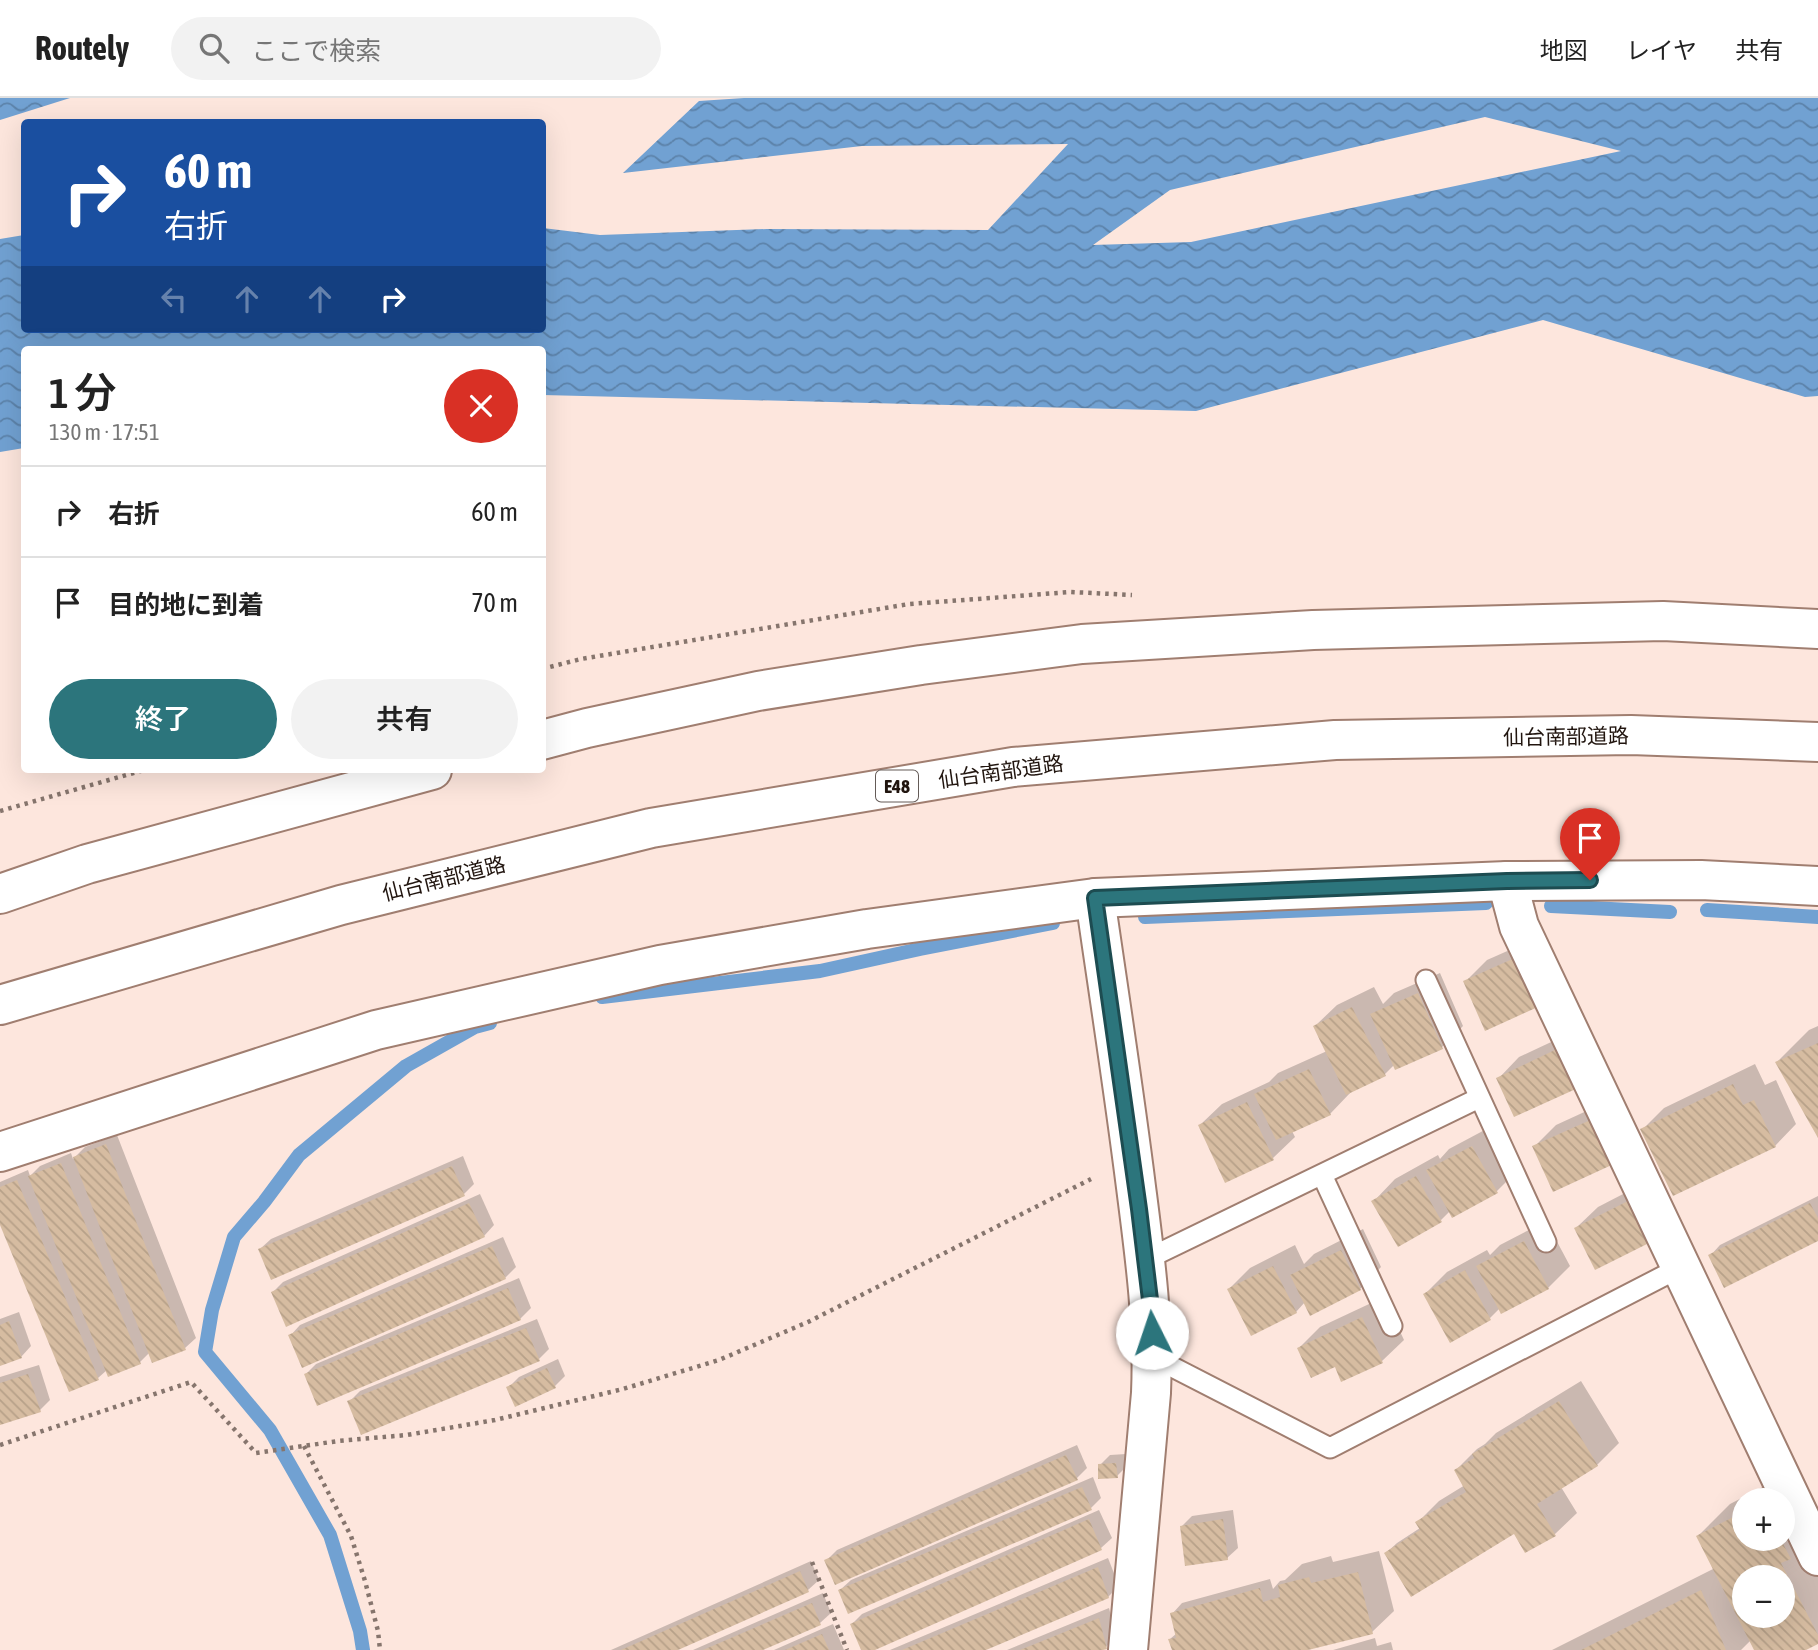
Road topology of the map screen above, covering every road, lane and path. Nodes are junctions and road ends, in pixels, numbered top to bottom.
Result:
1 (1818, 629) edge
2 (546, 739) edge
3 (1818, 742) edge
4 (133, 773) edge
5 (421, 773) edge
6 (0, 811) edge
7 (1507, 881) junction
8 (1818, 886) edge
9 (0, 894) edge
10 (1095, 898) junction
11 (1426, 980) dead end
12 (0, 1005) edge
13 (1479, 1098) junction
14 (0, 1152) edge
15 (1132, 1158) junction
16 (1322, 1175) junction
17 (1546, 1242) dead end
18 (1145, 1260) junction
19 (1681, 1267) junction
20 (1392, 1326) dead end
21 (1153, 1357) junction
22 (0, 1445) edge
23 (304, 1446) junction
24 (1818, 1556) edge
25 (811, 1562) dead end
26 (380, 1650) edge
27 (847, 1650) edge
28 (1129, 1650) edge

1 - 2 main road
3 - 12 main road, 仙台南部道路 / E48
4 - 6 path
5 - 9 main road
7 - 8 main road
7 - 10 main road
7 - 19 main road
10 - 14 main road
10 - 15 main road
11 - 13 lane
13 - 16 lane
13 - 17 lane
15 - 18 main road
15 - 23 path
16 - 18 lane
16 - 20 lane
18 - 21 main road
19 - 21 lane
19 - 24 main road
21 - 28 main road
22 - 23 path
23 - 26 path
25 - 27 path

